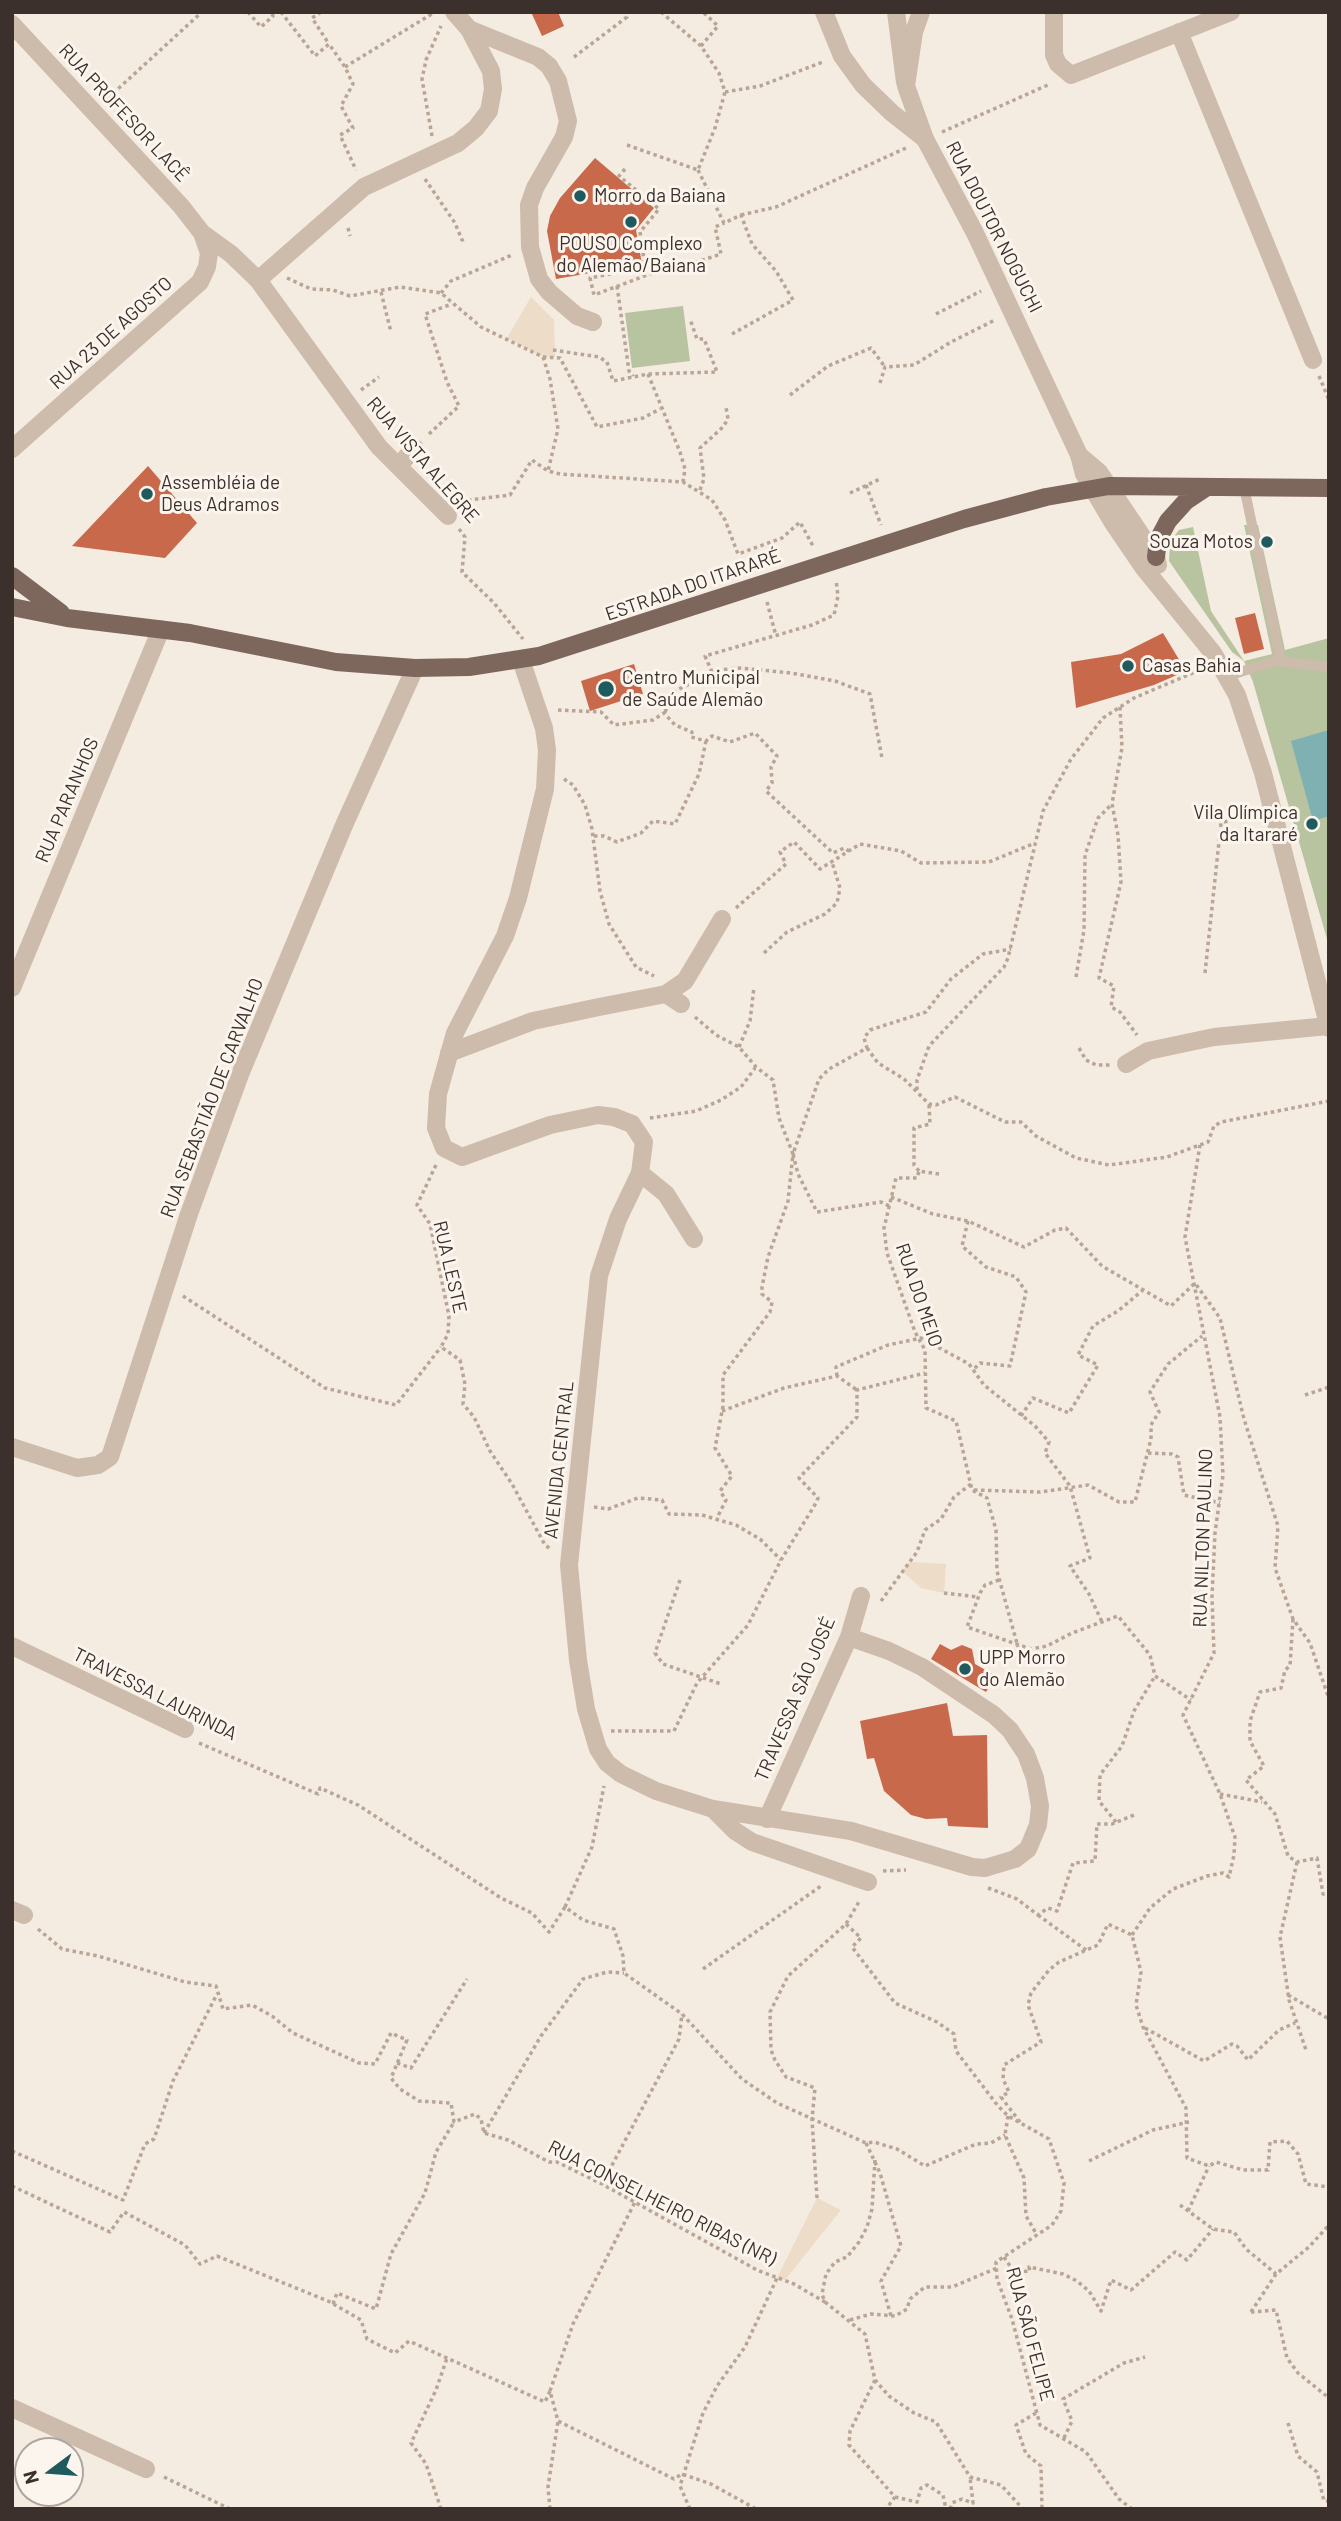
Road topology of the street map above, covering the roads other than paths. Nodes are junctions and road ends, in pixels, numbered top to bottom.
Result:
1 (824, 12) edge
2 (896, 12) edge
3 (921, 12) edge
4 (1054, 12) edge
5 (1231, 12) edge
6 (449, 18) edge
7 (12, 24) edge
8 (469, 29) junction
9 (1179, 32) junction
10 (905, 86) junction
11 (926, 139) junction
12 (202, 233) junction
13 (258, 280) junction
14 (593, 321) dead end
15 (1313, 360) dead end
16 (415, 448) road end
17 (12, 450) edge
18 (398, 466) junction
19 (1100, 487) junction
20 (1207, 487) junction
21 (1244, 487) junction
22 (1328, 490) edge
23 (448, 516) road end
24 (1156, 557) junction
25 (12, 576) edge
26 (1161, 590) junction
27 (12, 607) edge
28 (67, 618) junction
29 (161, 629) junction
30 (530, 658) junction
31 (1281, 661) junction
32 (1329, 667) edge
33 (415, 668) junction
34 (1224, 669) junction
35 (722, 919) road end
36 (12, 988) edge
37 (1329, 1027) edge
38 (449, 1053) junction
39 (1126, 1064) road end
40 (640, 1173) junction
41 (694, 1239) dead end
42 (12, 1447) edge
43 (861, 1596) dead end
44 (850, 1630) junction
45 (12, 1646) edge
46 (186, 1729) road end
47 (713, 1809) junction
48 (767, 1819) junction
49 (868, 1882) road end
50 (12, 2408) edge
51 (146, 2469) road end

1 - 11 street
2 - 10 street, RUA DOUTOR NOGUCHI
3 - 10 street
4 - 9 street
5 - 9 street
6 - 8 street
7 - 12 street, RUA PROFESOR LACÊ
8 - 13 street
8 - 14 street
9 - 15 street
10 - 11 street, RUA DOUTOR NOGUCHI
11 - 19 street, RUA DOUTOR NOGUCHI
12 - 13 street, RUA VISTA ALEGRE
12 - 17 street, RUA 23 DE AGOSTO
13 - 18 street, RUA VISTA ALEGRE
16 - 18 street
18 - 23 street, RUA VISTA ALEGRE
19 - 20 main road, ESTRADA DO ITARARÉ
19 - 24 street
19 - 26 street
19 - 30 main road, ESTRADA DO ITARARÉ
20 - 21 main road, ESTRADA DO ITARARÉ
20 - 24 main road
21 - 22 main road, ESTRADA DO ITARARÉ
21 - 31 lane
24 - 26 street
25 - 28 main road
26 - 34 street
27 - 28 main road, ESTRADA DO ITARARÉ
28 - 29 main road, ESTRADA DO ITARARÉ
29 - 33 main road, ESTRADA DO ITARARÉ
29 - 36 street, RUA PARANHOS
30 - 33 main road, ESTRADA DO ITARARÉ
30 - 38 street
31 - 32 lane
31 - 34 lane
33 - 42 street, RUA SEBASTIÃO DE CARVALHO
34 - 37 street
35 - 38 street
37 - 39 street
38 - 40 street, AVENIDA CENTRAL
40 - 41 street
40 - 47 street, AVENIDA CENTRAL
43 - 44 street, TRAVESSA SÃO JOSÉ
44 - 48 street, TRAVESSA SÃO JOSÉ
44 - 48 street
45 - 46 street, TRAVESSA LAURINDA
47 - 48 street
47 - 49 street
50 - 51 street

